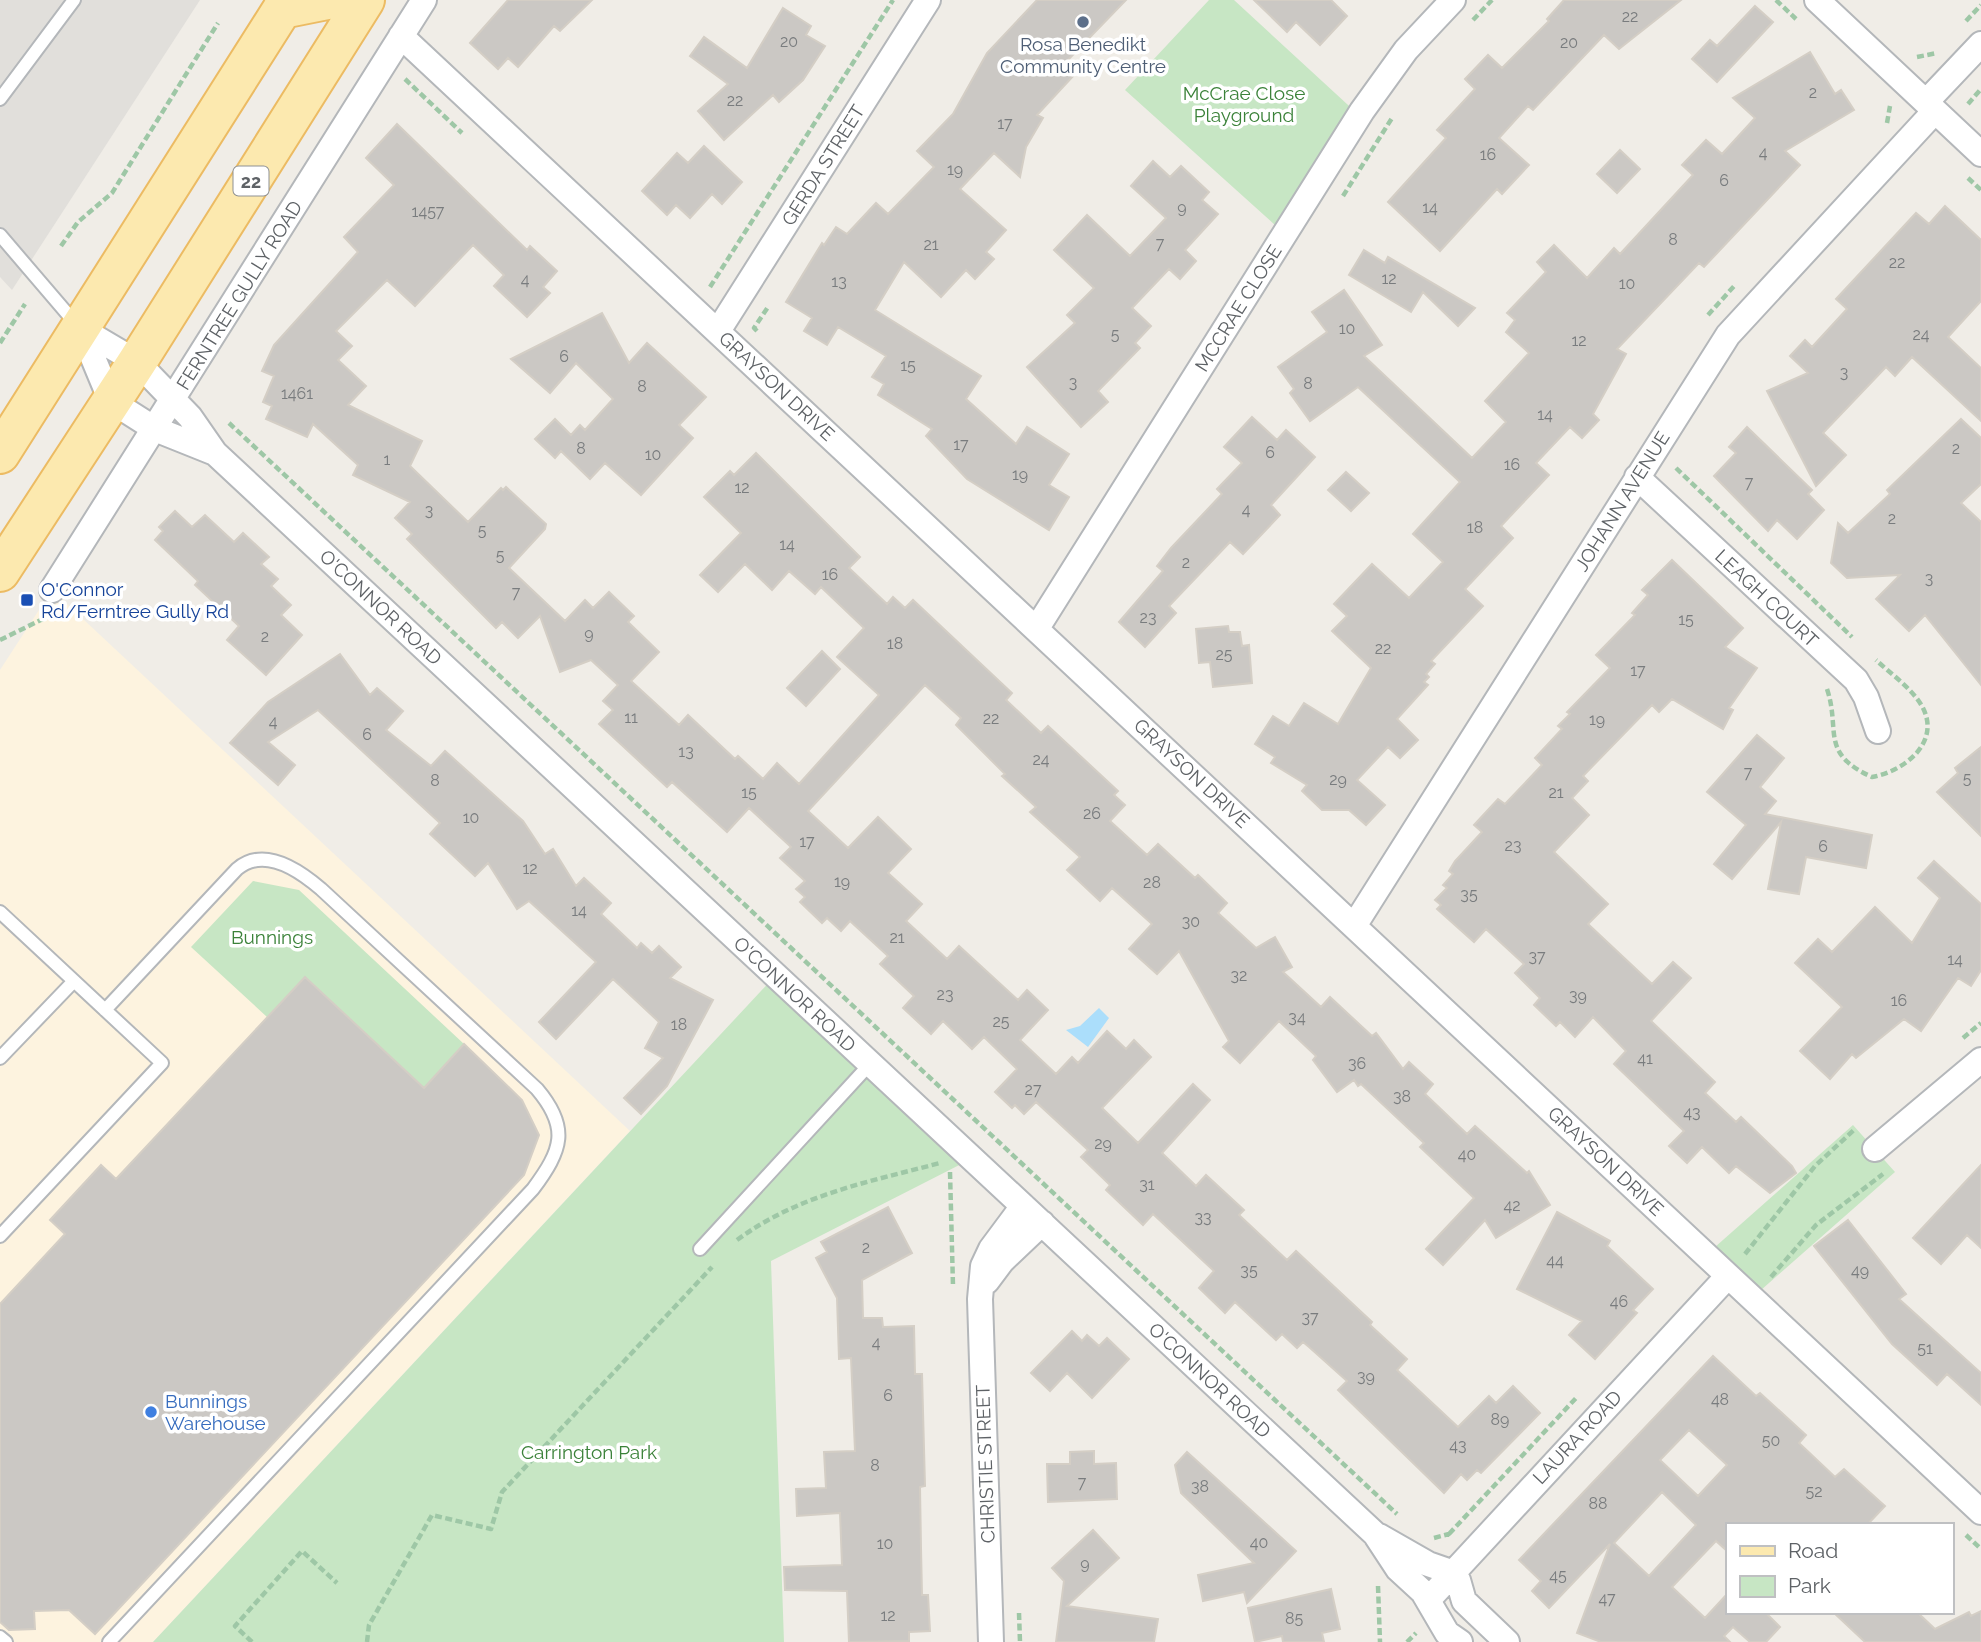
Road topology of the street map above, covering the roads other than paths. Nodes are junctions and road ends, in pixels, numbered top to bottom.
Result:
1 (74, 0) edge
2 (327, 0) edge
3 (365, 0) edge
4 (424, 0) edge
5 (928, 0) edge
6 (1453, 0) edge
7 (1817, 0) edge
8 (279, 3) edge
9 (401, 36) junction
10 (1981, 44) edge
11 (0, 99) edge
12 (1931, 106) junction
13 (1981, 154) edge
14 (0, 235) edge
15 (81, 329) junction
16 (718, 331) junction
17 (137, 362) junction
18 (174, 400) junction
19 (111, 401) junction
20 (155, 429) junction
21 (215, 453) junction
22 (0, 454) edge
23 (1637, 477) junction
24 (0, 572) edge
25 (52, 590) dead end
26 (1037, 628) junction
27 (1878, 731) dead end
28 (0, 912) edge
29 (1354, 926) junction
30 (74, 981) junction
31 (105, 1010) junction
32 (0, 1058) edge
33 (1981, 1059) edge
34 (870, 1064) junction
35 (1883, 1158) road end
36 (1023, 1206) junction
37 (1042, 1223) junction
38 (0, 1236) edge
39 (700, 1249) dead end
40 (1728, 1276) junction
41 (982, 1286) junction
42 (1981, 1511) edge
43 (1375, 1534) junction
44 (1451, 1572) junction
45 (1428, 1600) junction
46 (1472, 1609) junction
47 (0, 1637) edge
48 (1441, 1638) edge
49 (6, 1642) edge
50 (109, 1642) edge
51 (991, 1642) edge
52 (1507, 1642) edge

1 - 11 lane
2 - 8 main road
3 - 17 main road, 22
4 - 9 street, FERNTREE GULLY ROAD
5 - 16 street, GERDA STREET
6 - 26 street, MCCRAE CLOSE
7 - 12 street
8 - 15 main road
9 - 16 street, GRAYSON DRIVE
9 - 18 street, FERNTREE GULLY ROAD
10 - 12 street, JOHANN AVENUE
12 - 13 street
12 - 23 street, JOHANN AVENUE
14 - 15 lane
15 - 17 street, O'CONNOR ROAD
15 - 19 street
15 - 22 main road
16 - 26 street, GRAYSON DRIVE
17 - 18 street, O'CONNOR ROAD
17 - 19 main road, 22
18 - 20 street, FERNTREE GULLY ROAD
18 - 21 street, O'CONNOR ROAD
19 - 20 street, O'CONNOR ROAD
19 - 24 main road, 22
20 - 21 street, O'CONNOR ROAD
20 - 25 street, FERNTREE GULLY ROAD
21 - 34 street, O'CONNOR ROAD
23 - 27 street, LEAGH COURT
23 - 29 street, JOHANN AVENUE
26 - 29 street, GRAYSON DRIVE
28 - 30 lane
29 - 40 street, GRAYSON DRIVE
30 - 31 lane
30 - 32 lane
31 - 38 lane
31 - 50 lane
33 - 35 street
34 - 36 street, O'CONNOR ROAD
34 - 39 lane
36 - 37 street, O'CONNOR ROAD
36 - 41 street, CHRISTIE STREET
37 - 41 street
37 - 43 street, O'CONNOR ROAD
40 - 42 street, GRAYSON DRIVE
40 - 44 street, LAURA ROAD
41 - 51 street, CHRISTIE STREET
43 - 44 street, O'CONNOR ROAD
43 - 45 street, O'CONNOR ROAD
44 - 45 street, LAURA ROAD
44 - 46 street
45 - 48 street, O'CONNOR ROAD
46 - 48 street
46 - 52 street
47 - 49 lane

